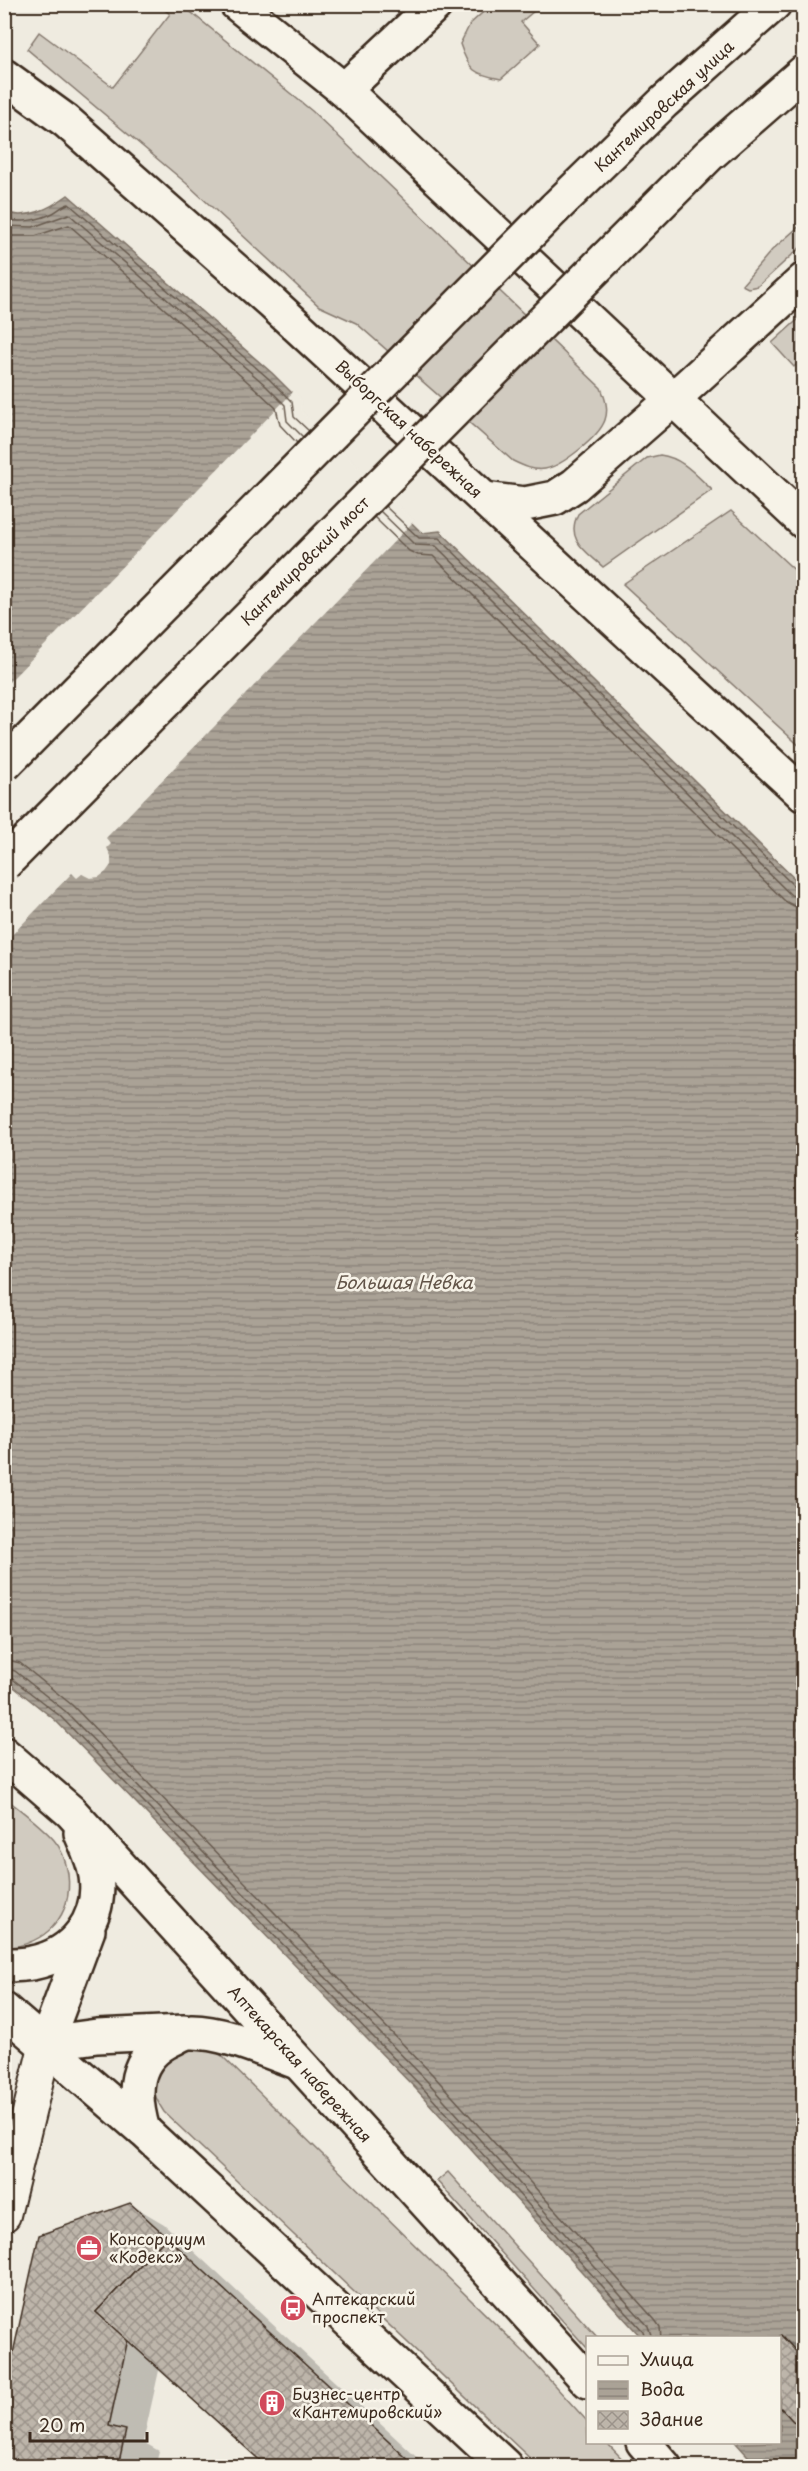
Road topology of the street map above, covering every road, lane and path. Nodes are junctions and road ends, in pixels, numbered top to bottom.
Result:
1 (237, 4) edge
2 (436, 4) edge
3 (774, 4) edge
4 (804, 72) edge
5 (4, 75) edge
6 (344, 90) junction
7 (804, 280) edge
8 (672, 400) junction
9 (484, 499) junction
10 (804, 522) edge
11 (4, 765) edge
12 (804, 795) edge
13 (4, 864) edge
14 (4, 1754) edge
15 (71, 1812) junction
16 (90, 1925) junction
17 (4, 1965) edge
18 (4, 2010) edge
19 (188, 2032) junction
20 (46, 2043) junction
21 (299, 2062) junction
22 (143, 2130) junction
23 (4, 2215) edge
24 (586, 2379) edge
25 (645, 2444) edge
26 (505, 2466) edge
27 (664, 2466) edge

1 - 6 main road
2 - 6 main road
3 - 11 main road, Кантемировская улица, bridge
4 - 13 main road, Кантемировский мост, bridge
5 - 9 main road, Выборгская набережная
6 - 8 main road
7 - 8 main road
8 - 9 main road
8 - 10 main road
9 - 12 main road, Выборгская набережная
14 - 15 main road, Аптекарская набережная
15 - 16 main road
15 - 21 main road, Аптекарская набережная
16 - 17 main road
16 - 20 main road
18 - 20 main road
19 - 20 main road
19 - 21 main road
19 - 22 main road
20 - 22 main road
20 - 23 street
21 - 24 main road, Аптекарская набережная
22 - 26 main road
25 - 27 main road

